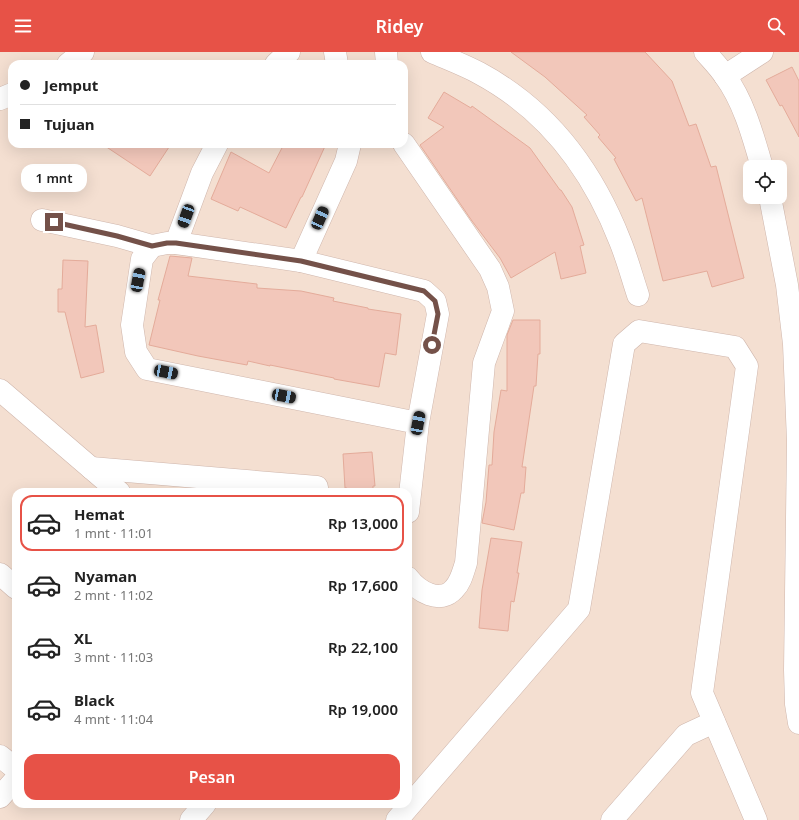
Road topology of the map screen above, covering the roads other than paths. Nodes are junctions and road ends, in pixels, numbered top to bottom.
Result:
1 (83, 52) edge
2 (288, 52) edge
3 (432, 52) edge
4 (705, 52) edge
5 (762, 52) edge
6 (73, 60) edge
7 (280, 60) edge
8 (725, 76) junction
9 (215, 148) edge
10 (349, 148) edge
11 (407, 148) edge
12 (760, 160) edge
13 (771, 204) edge
14 (42, 220) dead end
15 (176, 243) junction
16 (152, 246) junction
17 (301, 261) junction
18 (638, 295) dead end
19 (1, 386) edge
20 (418, 423) junction
21 (799, 441) edge
22 (91, 468) junction
23 (316, 487) dead end
24 (115, 488) edge
25 (411, 488) edge
26 (0, 574) edge
27 (412, 582) edge
28 (12, 584) edge
29 (714, 722) junction
30 (799, 723) edge
31 (0, 756) edge
32 (12, 766) edge
33 (12, 784) edge
34 (0, 797) edge
35 (412, 803) edge
36 (202, 808) edge
37 (407, 808) edge
38 (191, 820) edge
39 (397, 820) edge
40 (612, 820) edge
41 (756, 820) edge

1 - 6 street
2 - 7 street
3 - 18 street
4 - 8 street
5 - 8 street
8 - 12 street
9 - 15 street
10 - 17 street
11 - 27 street
13 - 21 street
14 - 16 street
15 - 16 street
15 - 17 street
16 - 20 street
17 - 20 street
19 - 22 street
20 - 25 street
21 - 30 street
22 - 23 street
22 - 24 street
26 - 28 street
29 - 35 street
29 - 40 street
29 - 41 street
31 - 32 street
33 - 34 street
36 - 38 street
37 - 39 street

